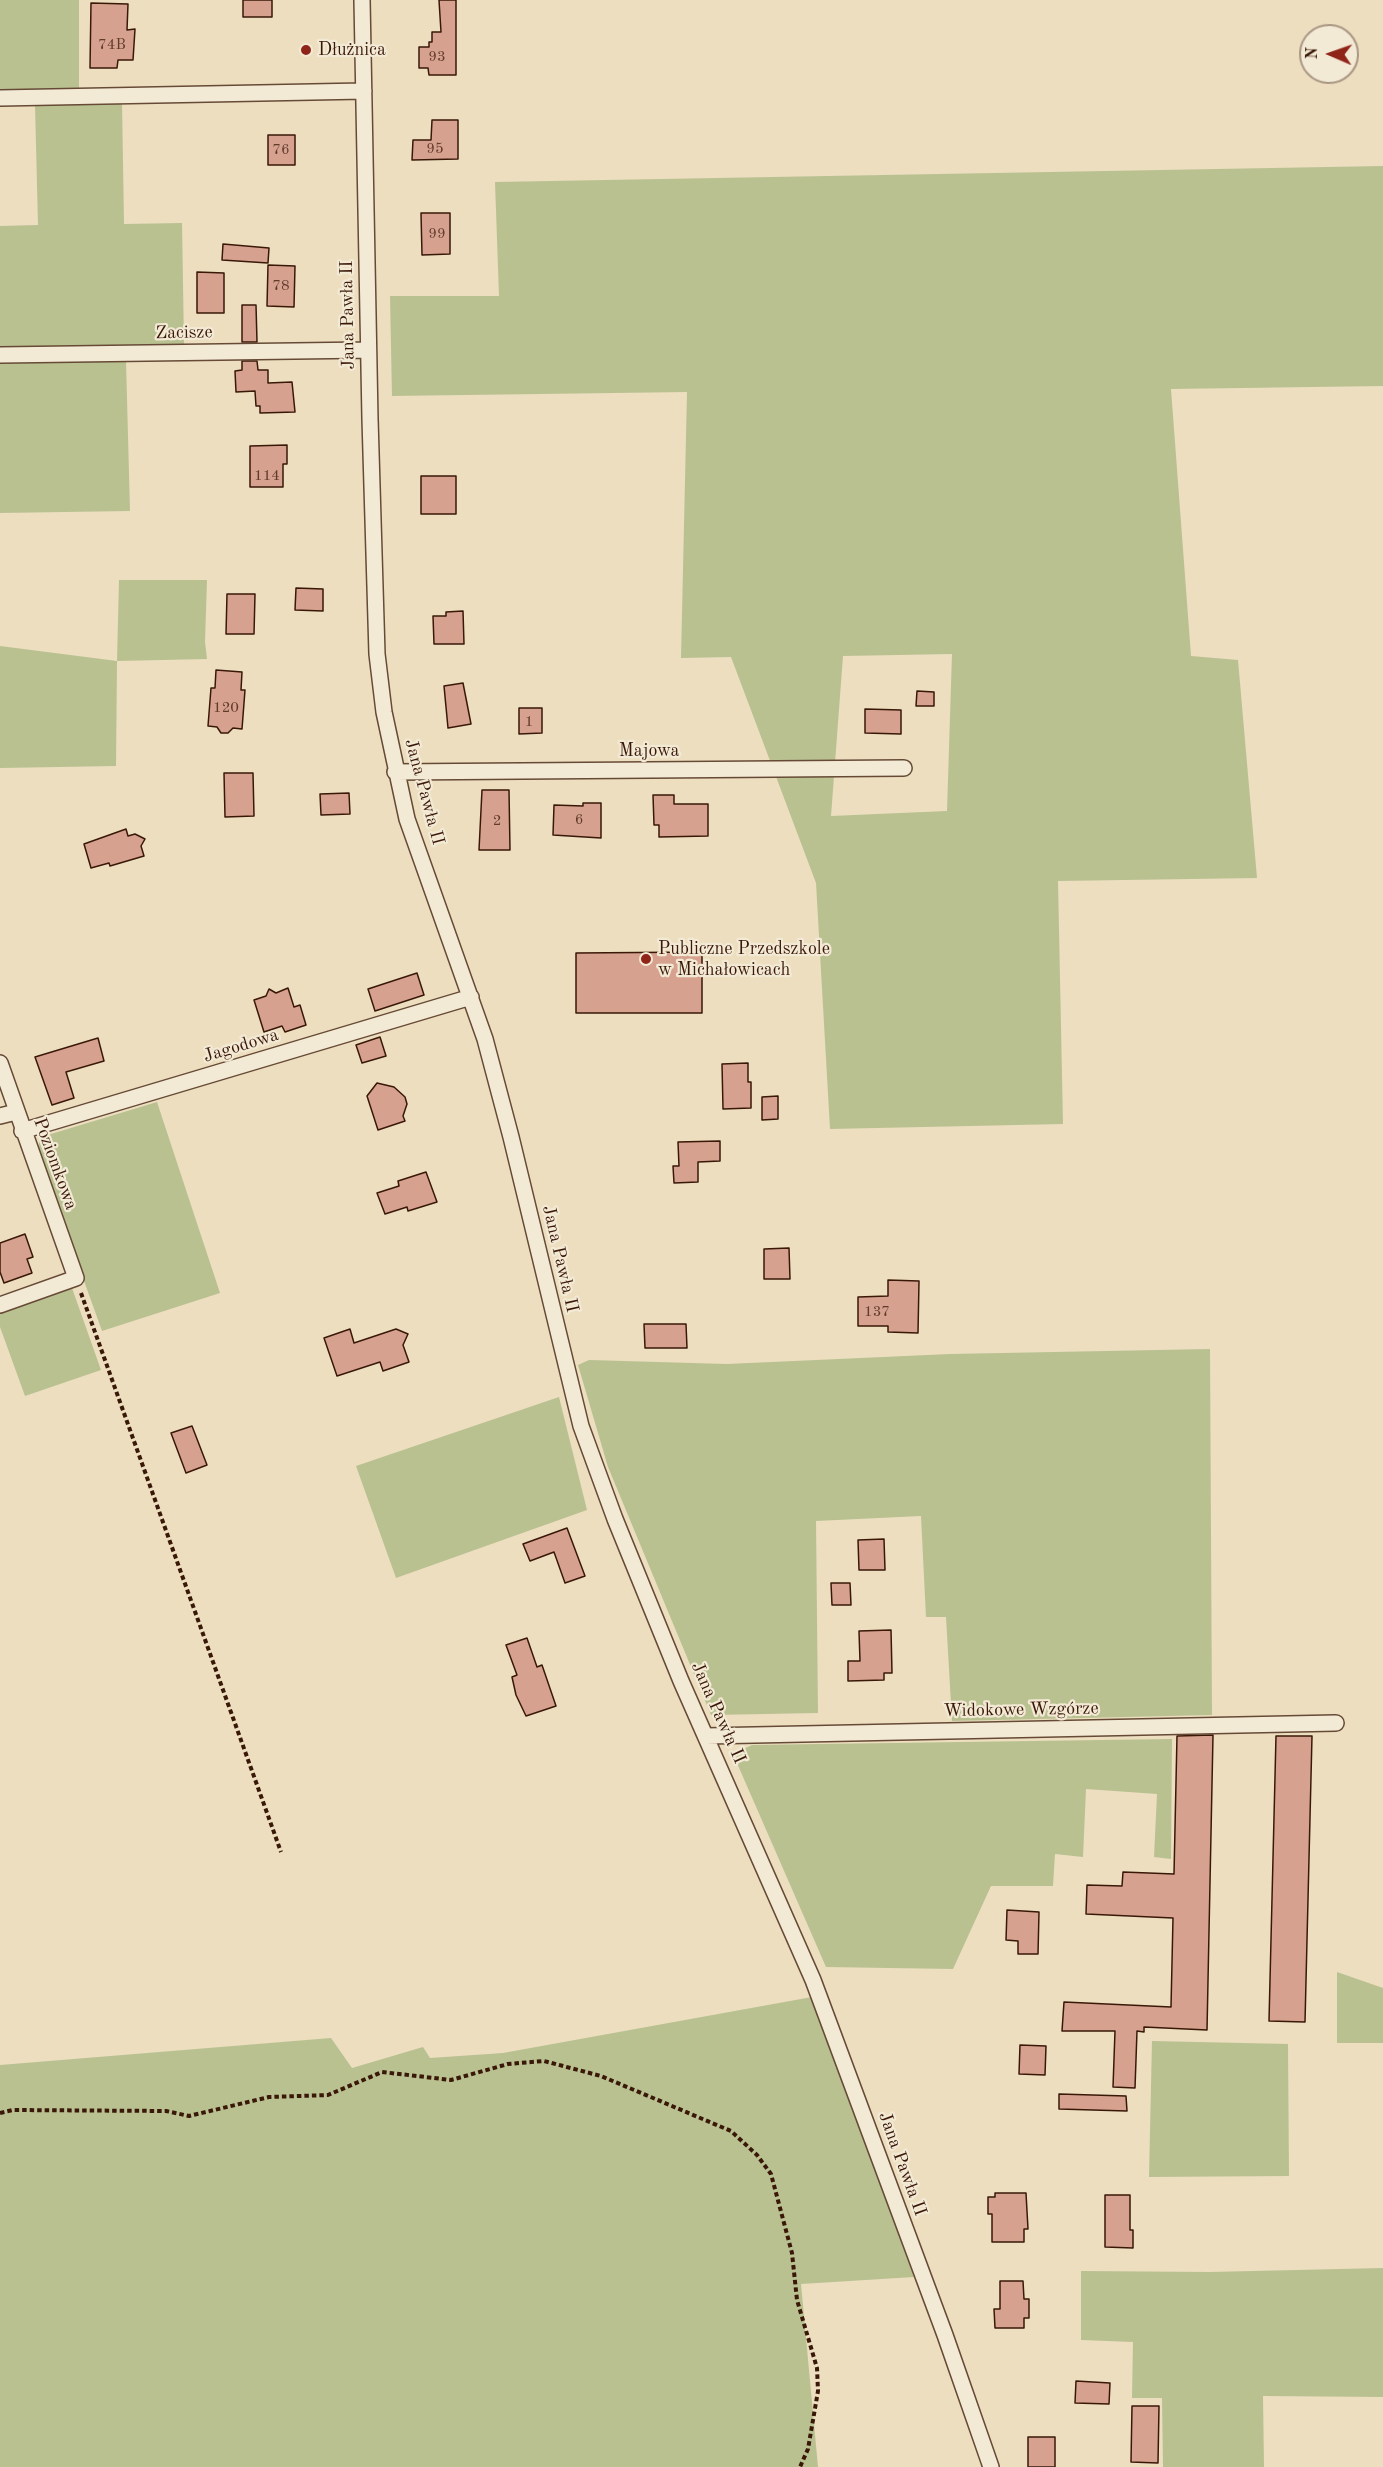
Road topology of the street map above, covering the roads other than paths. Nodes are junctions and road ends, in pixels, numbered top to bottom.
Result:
1 (362, 0) edge
2 (364, 91) junction
3 (0, 98) edge
4 (368, 350) junction
5 (0, 355) edge
6 (904, 768) dead end
7 (395, 772) junction
8 (471, 998) junction
9 (0, 1063) edge
10 (16, 1112) junction
11 (0, 1116) edge
12 (22, 1131) junction
13 (0, 1305) edge
14 (1336, 1723) dead end
15 (706, 1736) junction
16 (991, 2467) edge

1 - 2 street, Jana Pawła II
2 - 3 street
2 - 4 street, Jana Pawła II
4 - 5 street, Zacisze
4 - 7 street, Jana Pawła II
6 - 7 street, Majowa
7 - 8 street, Jana Pawła II
8 - 12 street, Jagodowa
8 - 15 street, Jana Pawła II
9 - 10 street, Poziomkowa
10 - 11 street
10 - 12 street, Poziomkowa
12 - 13 street, Poziomkowa
14 - 15 street, Widokowe Wzgórze
15 - 16 street, Jana Pawła II

